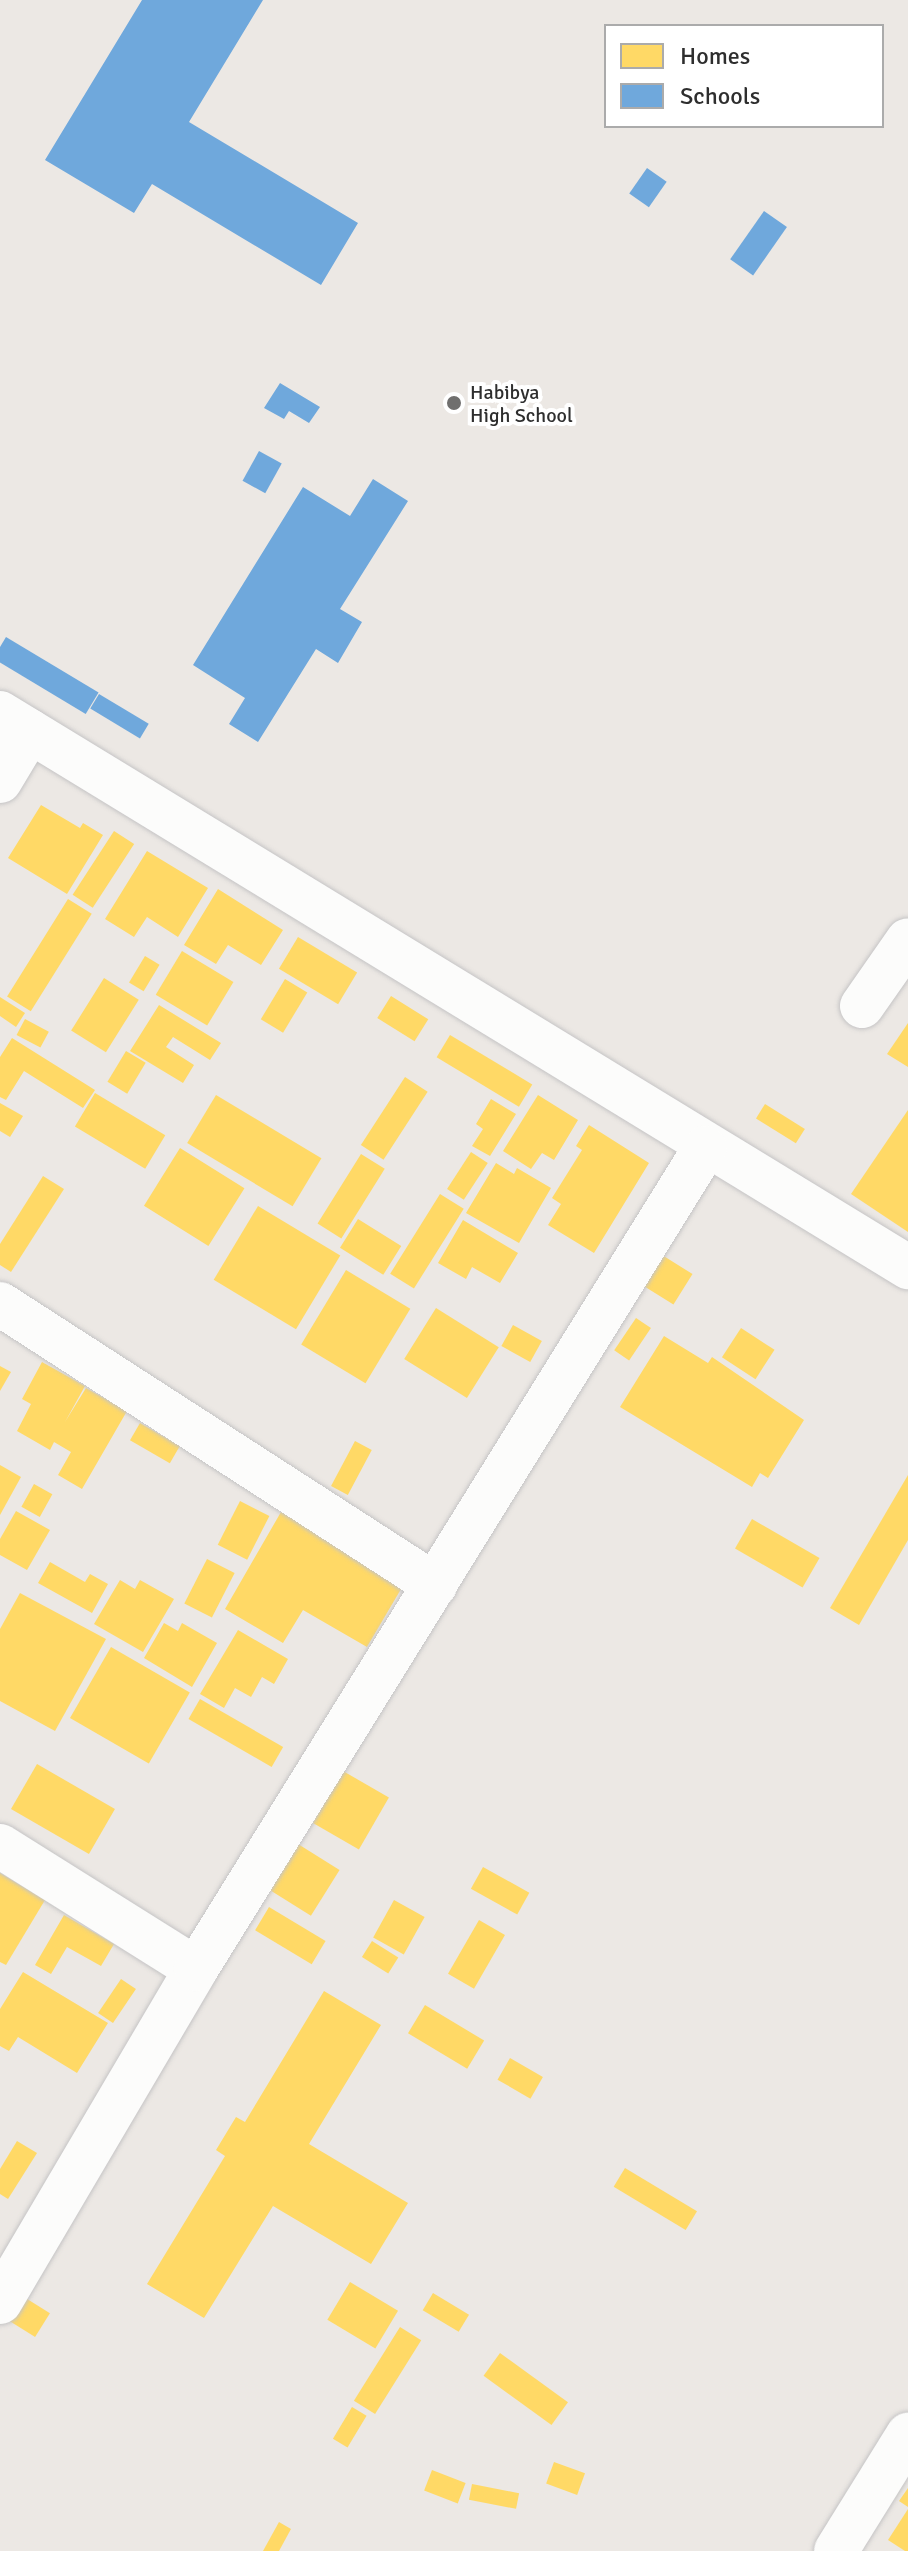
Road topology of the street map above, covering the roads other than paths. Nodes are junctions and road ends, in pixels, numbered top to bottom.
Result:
1 (15, 722) edge
2 (0, 781) edge
3 (908, 940) edge
4 (862, 1006) dead end
5 (705, 1148) junction
6 (908, 1267) edge
7 (0, 1304) edge
8 (435, 1585) junction
9 (0, 1846) edge
10 (196, 1969) junction
11 (0, 2302) edge
12 (906, 2442) edge
13 (836, 2551) edge

1 - 2 street
1 - 5 street
3 - 4 street
5 - 6 street
5 - 8 street
7 - 8 street
8 - 10 street
9 - 10 street
10 - 11 street
12 - 13 street

